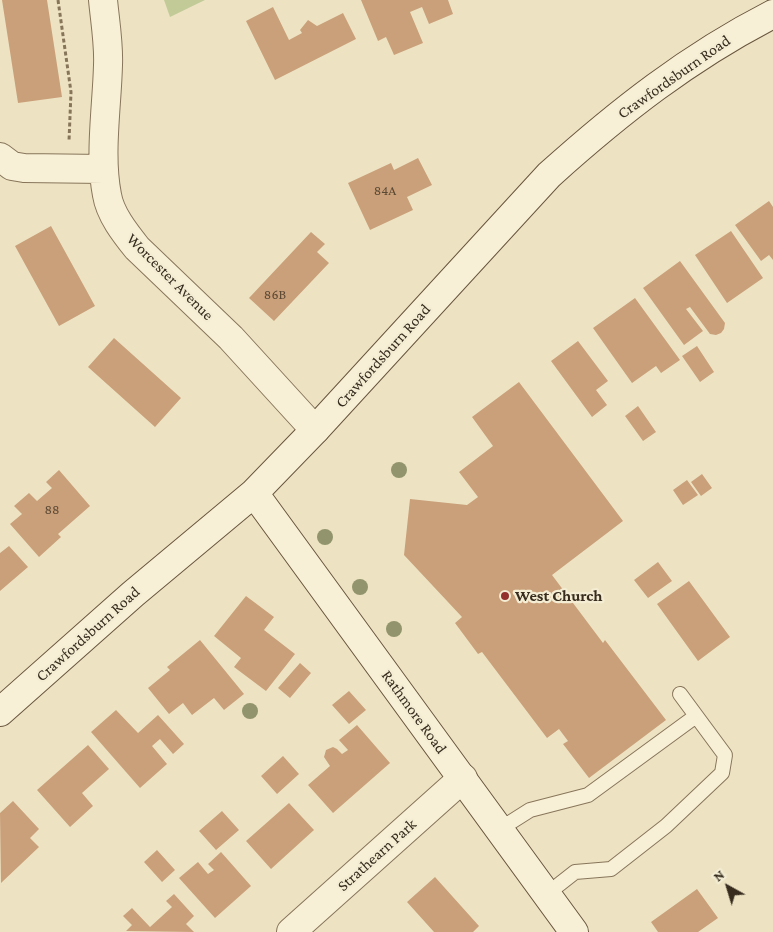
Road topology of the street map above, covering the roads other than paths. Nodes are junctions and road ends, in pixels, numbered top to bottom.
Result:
1 (103, 0) edge
2 (773, 14) edge
3 (0, 157) edge
4 (104, 170) junction
5 (315, 430) junction
6 (254, 493) junction
7 (680, 694) dead end
8 (0, 712) edge
9 (696, 716) junction
10 (463, 778) junction
11 (500, 830) junction
12 (547, 894) junction
13 (291, 932) edge
14 (574, 932) edge

1 - 4 street, Worcester Avenue
2 - 5 street, Crawfordsburn Road
3 - 4 street
4 - 5 street, Worcester Avenue
5 - 6 street, Crawfordsburn Road
6 - 8 street, Crawfordsburn Road
6 - 10 street, Rathmore Road
7 - 9 lane
9 - 11 lane
9 - 12 lane
10 - 11 street, Rathmore Road
10 - 13 street, Strathearn Park
11 - 12 street, Rathmore Road
12 - 14 street, Rathmore Road

